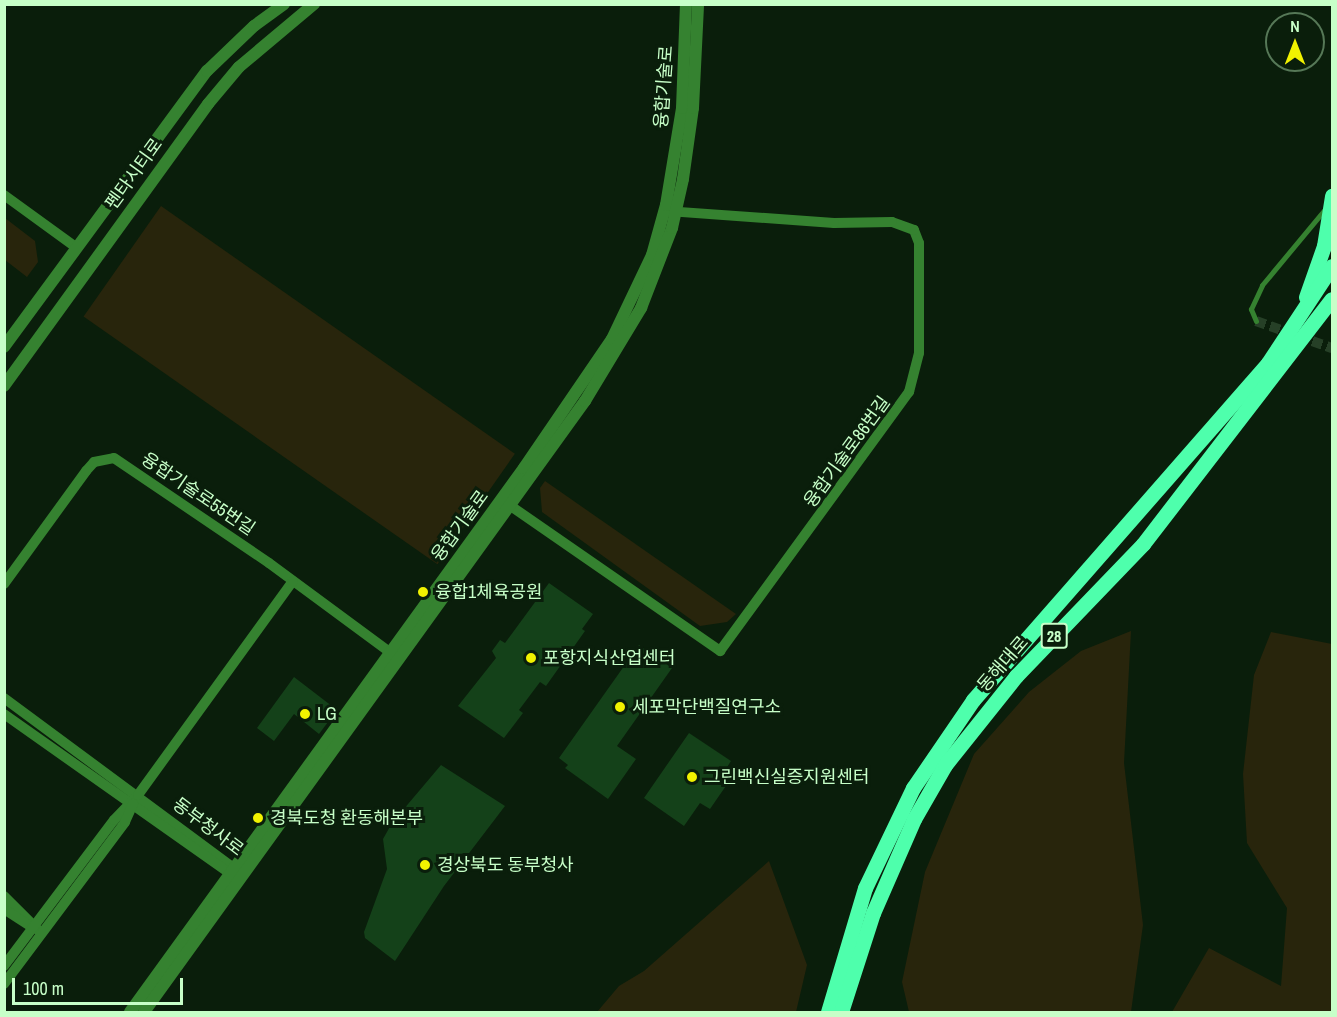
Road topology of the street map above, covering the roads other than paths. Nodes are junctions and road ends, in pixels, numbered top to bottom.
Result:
1 (284, 4) edge
2 (314, 4) edge
3 (686, 4) edge
4 (698, 4) edge
5 (4, 195) edge
6 (1332, 198) edge
7 (670, 212) junction
8 (77, 248) junction
9 (94, 260) junction
10 (1332, 266) edge
11 (1332, 299) edge
12 (1332, 308) edge
13 (1256, 321) dead end
14 (4, 347) edge
15 (1280, 347) junction
16 (1276, 374) junction
17 (4, 386) edge
18 (505, 503) junction
19 (293, 581) junction
20 (4, 584) edge
21 (395, 657) junction
22 (4, 698) edge
23 (4, 714) edge
24 (138, 795) junction
25 (131, 805) junction
26 (236, 874) junction
27 (4, 896) edge
28 (4, 909) edge
29 (37, 929) junction
30 (4, 966) edge
31 (4, 984) edge
32 (130, 1012) edge
33 (144, 1012) edge
34 (828, 1012) edge
35 (841, 1012) edge

1 - 8 street, 펜타시티로
2 - 9 street, 펜타시티로
3 - 7 street, 융합기술로
4 - 7 street, 융합기술로
5 - 8 street
6 - 13 lane
6 - 15 main road
7 - 18 street, 융합기술로
7 - 18 street, 융합기술로86번길
8 - 9 street
8 - 14 street, 펜타시티로
9 - 17 street, 펜타시티로
10 - 15 main road
11 - 16 main road, 동해대로 / 28
12 - 16 main road
15 - 34 main road
16 - 35 main road, 동해대로 / 28
18 - 21 street, 융합기술로
19 - 20 street, 융합기술로55번길
19 - 21 street, 융합기술로55번길
19 - 24 street
21 - 26 street, 융합기술로
22 - 24 street, 동부청사로
23 - 25 street, 동부청사로
24 - 25 street
24 - 26 street, 동부청사로
25 - 26 street, 동부청사로
25 - 29 street
26 - 32 street, 융합기술로
26 - 33 street, 융합기술로
27 - 29 street
28 - 29 street
29 - 30 street
29 - 31 street

